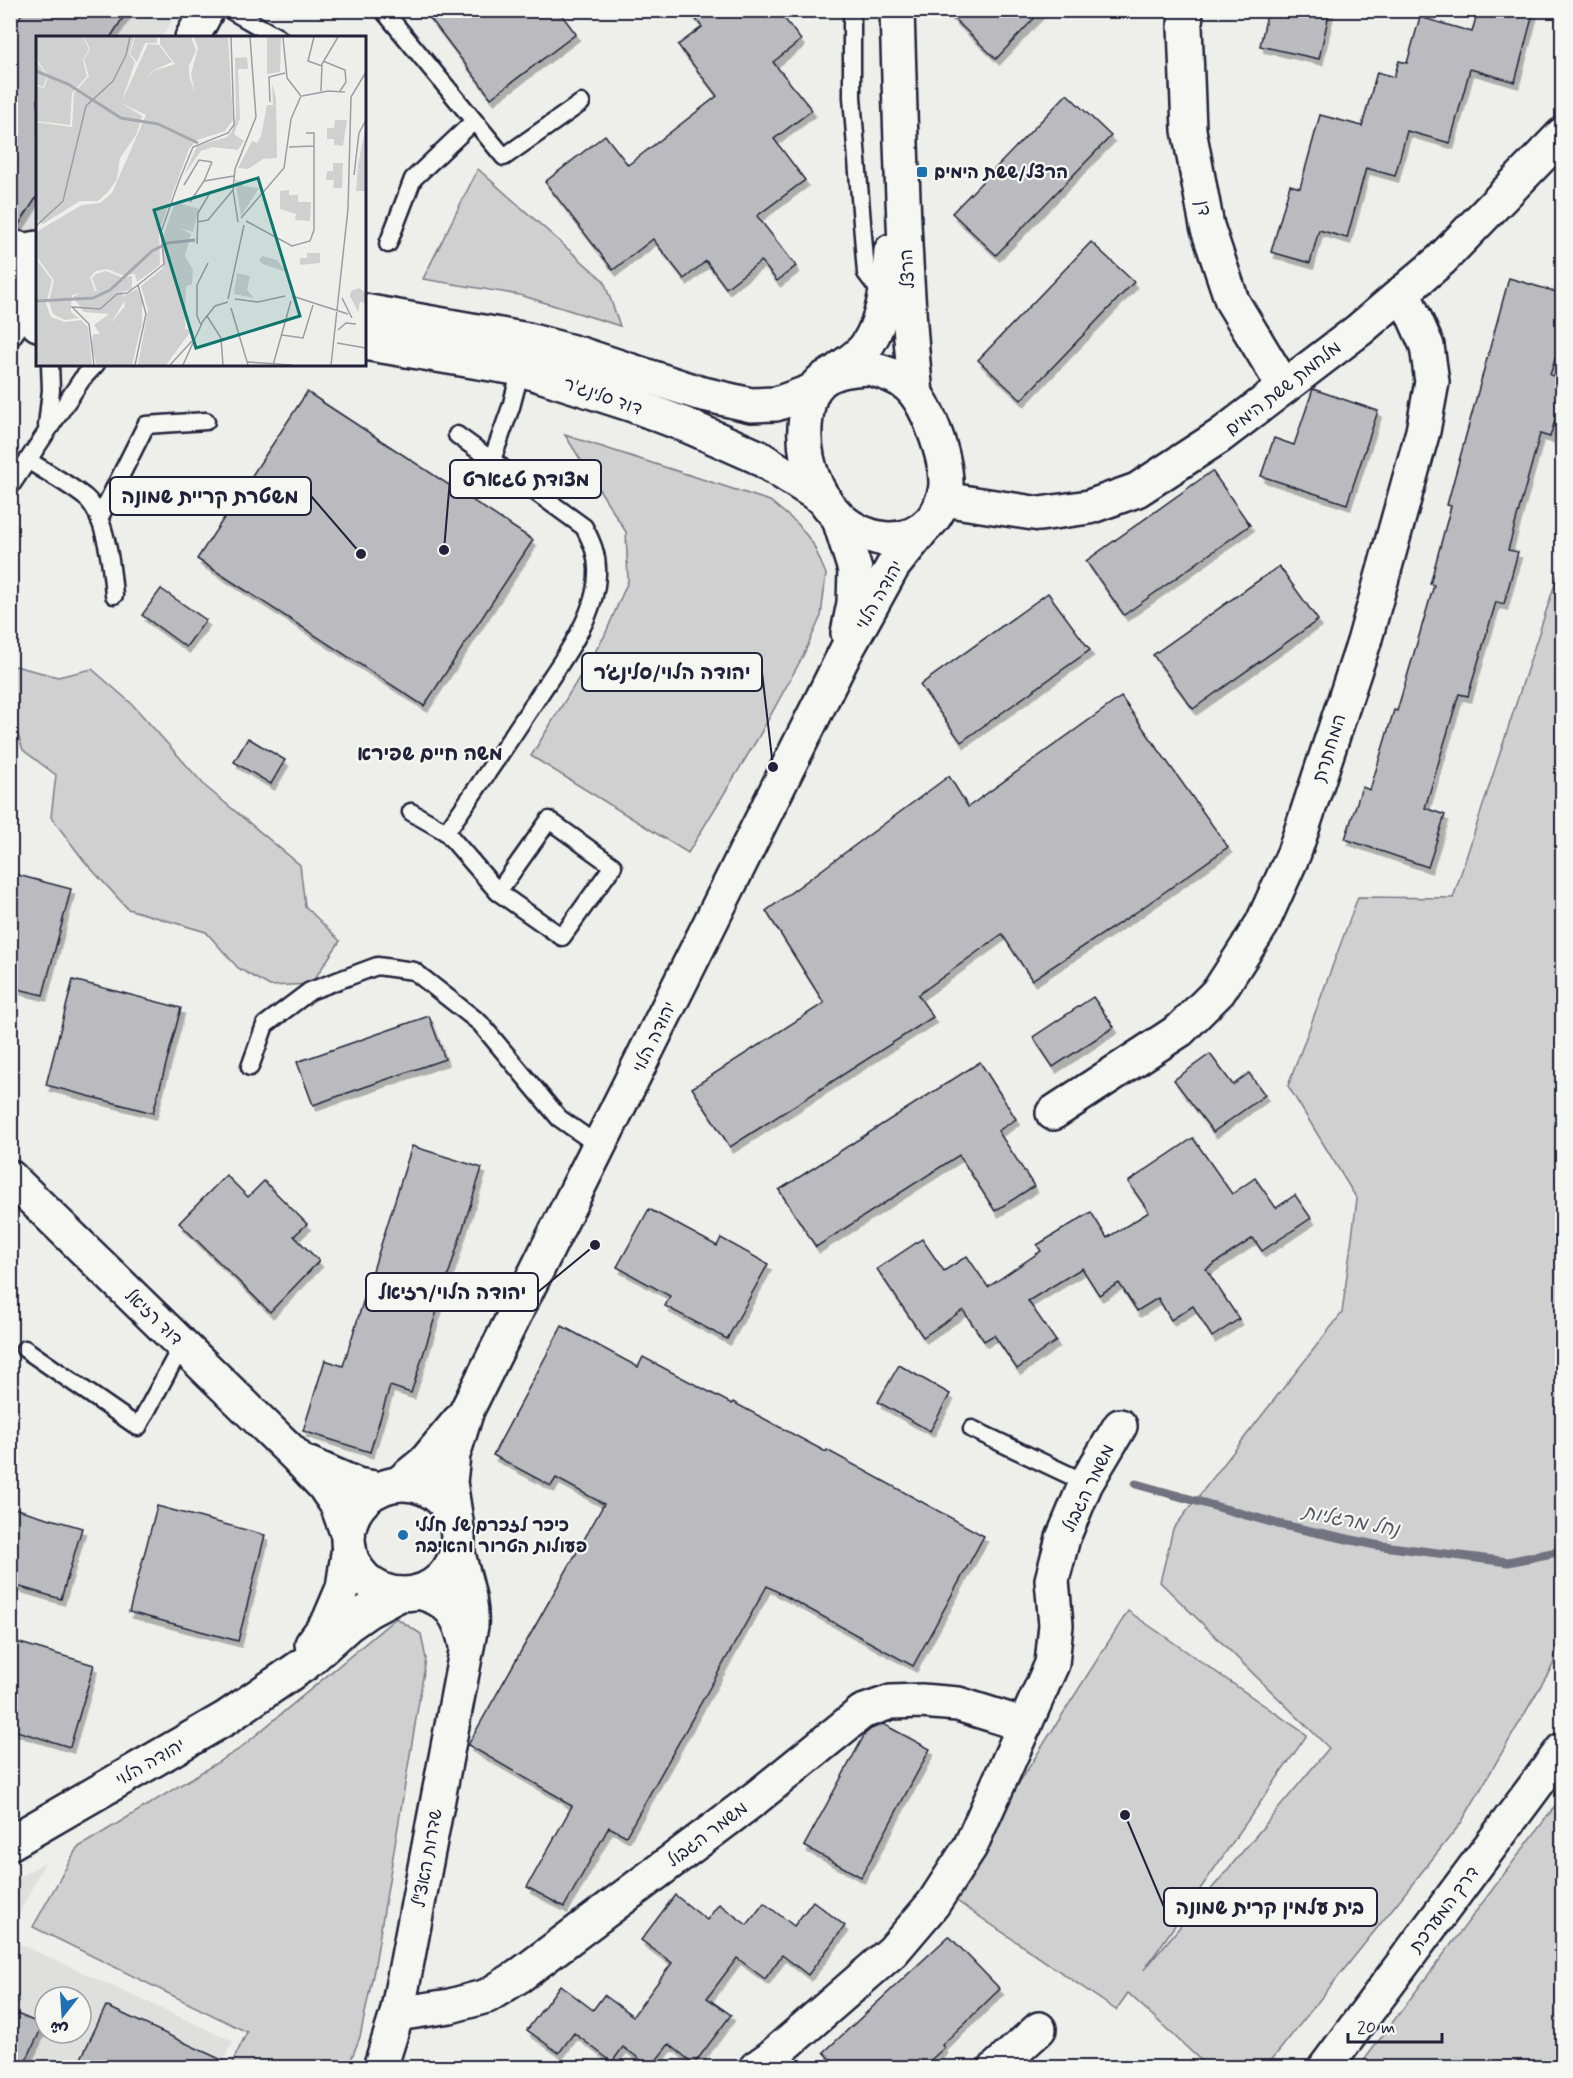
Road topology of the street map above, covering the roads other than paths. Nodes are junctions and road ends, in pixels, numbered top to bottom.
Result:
1 (207, 10) edge
2 (230, 10) edge
3 (383, 10) edge
4 (852, 10) edge
5 (897, 10) edge
6 (1186, 10) edge
7 (193, 36) edge
8 (276, 36) edge
9 (581, 103) dead end
10 (474, 121) junction
11 (1563, 135) edge
12 (901, 145) junction
13 (388, 244) dead end
14 (10, 247) edge
15 (36, 248) edge
16 (36, 263) edge
17 (1403, 292) junction
18 (884, 297) junction
19 (27, 307) edge
20 (366, 311) edge
21 (10, 340) edge
22 (366, 343) edge
23 (50, 366) edge
24 (94, 366) edge
25 (521, 369) junction
26 (824, 382) junction
27 (1284, 387) junction
28 (916, 394) junction
29 (206, 421) dead end
30 (46, 433) junction
31 (457, 435) dead end
32 (28, 460) junction
33 (492, 460) junction
34 (10, 487) edge
35 (943, 499) junction
36 (831, 509) junction
37 (99, 519) junction
38 (922, 530) junction
39 (114, 595) dead end
40 (840, 663) junction
41 (411, 812) dead end
42 (446, 832) junction
43 (498, 892) junction
44 (250, 1067) dead end
45 (1053, 1113) dead end
46 (599, 1146) junction
47 (10, 1178) edge
48 (182, 1345) junction
49 (25, 1349) dead end
50 (467, 1410) junction
51 (1119, 1426) dead end
52 (972, 1429) dead end
53 (297, 1457) junction
54 (1086, 1483) junction
55 (389, 1486) junction
56 (456, 1534) junction
57 (348, 1541) junction
58 (409, 1593) junction
59 (467, 1647) junction
60 (287, 1676) junction
61 (1025, 1725) junction
62 (1563, 1750) edge
63 (10, 1843) edge
64 (397, 2014) junction
65 (1039, 2029) dead end
66 (380, 2067) edge
67 (756, 2067) edge
68 (996, 2067) edge
69 (1325, 2067) edge

1 - 7 street
2 - 8 lane
3 - 10 lane
4 - 18 lane
5 - 12 street, הרצל
6 - 27 street, דן
9 - 10 lane
10 - 13 lane
11 - 17 street, מלחמת ששת הימים
12 - 18 street, הרצל
12 - 28 street, הרצל
14 - 15 street
16 - 19 street
17 - 27 street, מלחמת ששת הימים
17 - 45 street, המחתרת
18 - 26 street, הרצל
19 - 21 lane
20 - 26 street, דוד סלינג'ר
22 - 25 street, דוד סלינג'ר
23 - 30 lane
24 - 30 lane
25 - 33 lane
25 - 36 street, דוד סלינג'ר
26 - 28 street
26 - 36 street
27 - 35 street, מלחמת ששת הימים
28 - 35 street
29 - 37 lane
30 - 32 lane
31 - 33 lane
32 - 34 lane
32 - 37 lane
33 - 42 lane
35 - 38 street
36 - 38 street
36 - 40 street, יהודה הלוי
37 - 39 lane
38 - 40 street, יהודה הלוי
40 - 46 street, יהודה הלוי
41 - 42 lane
42 - 43 lane
43 - 43 lane
44 - 46 lane
46 - 50 street, יהודה הלוי
47 - 48 street, דוד רזיאל
48 - 49 lane
48 - 53 street, דוד רזיאל
50 - 55 street, יהודה הלוי
50 - 56 street, יהודה הלוי
51 - 54 street, משמר הגבול
52 - 54 lane
53 - 55 street, דוד רזיאל
53 - 57 street, דוד רזיאל
54 - 61 street, משמר הגבול
55 - 56 street
55 - 57 street
56 - 58 street
56 - 59 street, שדרות האצ"ל
57 - 58 street
57 - 60 street, יהודה הלוי
58 - 59 street
58 - 60 street, יהודה הלוי
59 - 64 street, שדרות האצ"ל
60 - 63 street, יהודה הלוי
61 - 64 street, משמר הגבול
61 - 67 street, משמר הגבול
62 - 69 street, דרך המערכת
64 - 66 street, שדרות האצ"ל
65 - 68 street

